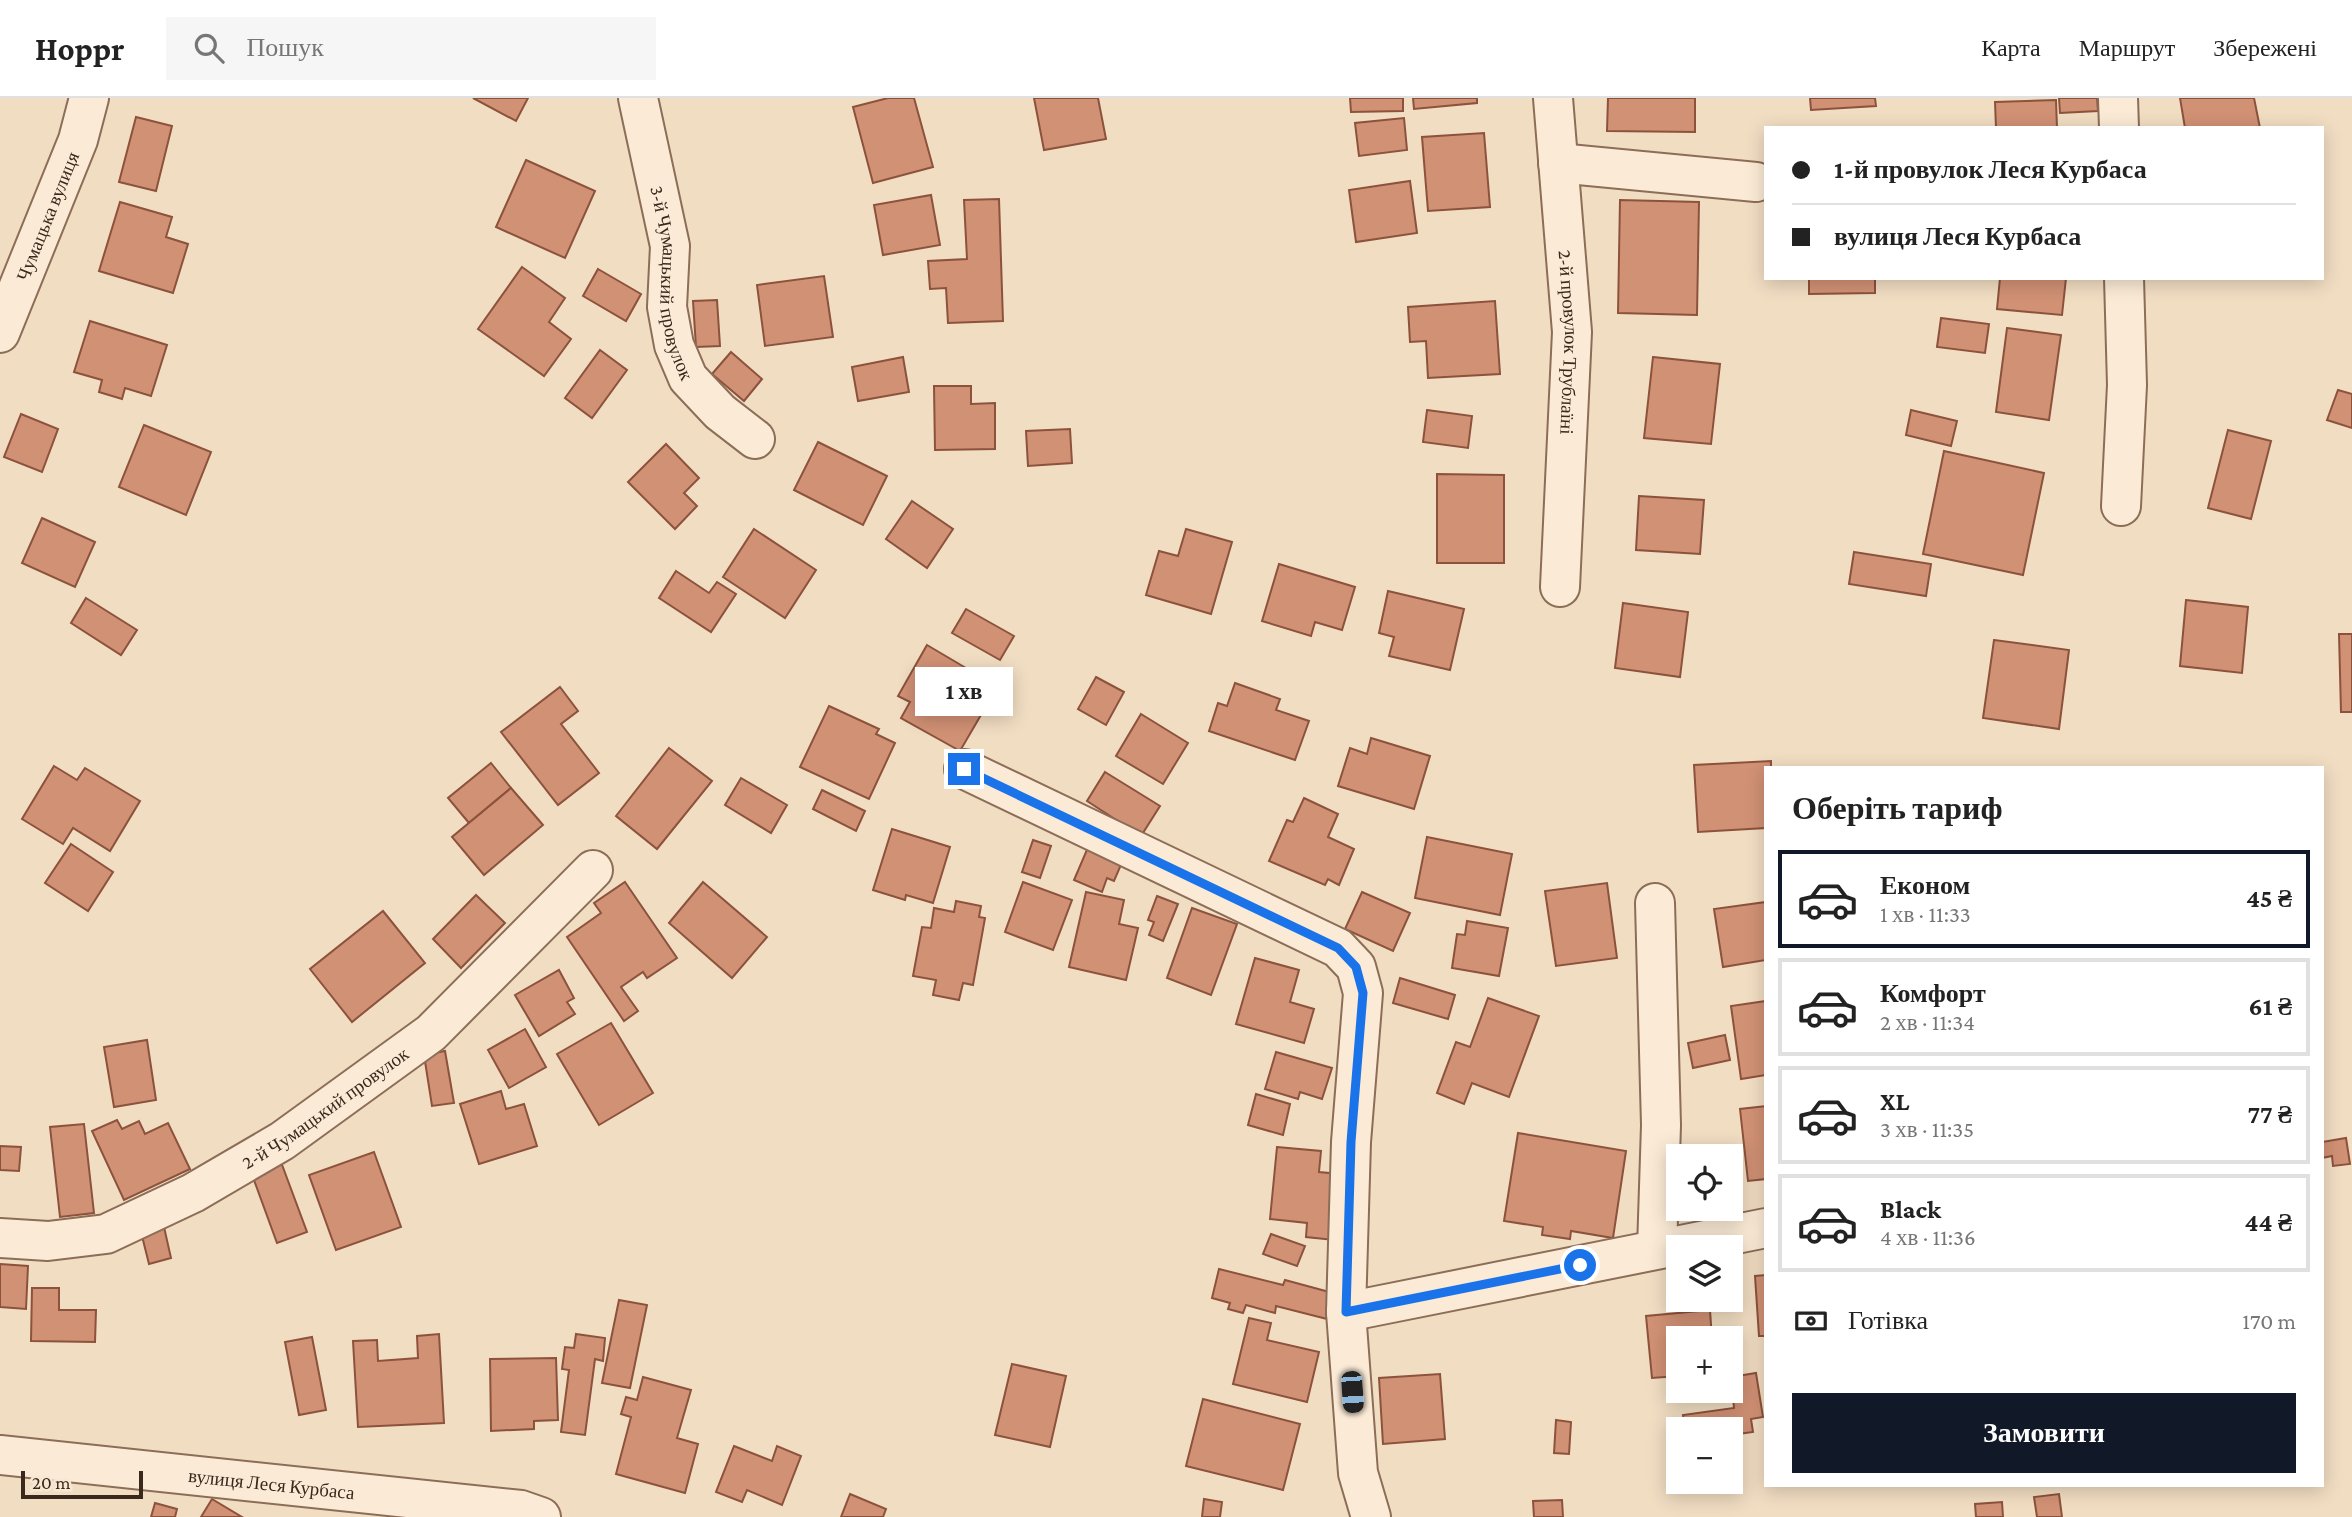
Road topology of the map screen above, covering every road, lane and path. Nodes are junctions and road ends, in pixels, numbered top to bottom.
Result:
1 (89, 98) edge
2 (638, 98) edge
3 (1553, 98) edge
4 (2118, 98) edge
5 (2119, 126) edge
6 (1558, 163) junction
7 (1756, 182) dead end
8 (2124, 280) edge
9 (0, 332) edge
10 (755, 439) dead end
11 (2121, 506) dead end
12 (1560, 587) dead end
13 (964, 769) dead end
14 (593, 870) dead end
15 (1656, 903) dead end
16 (1764, 1228) edge
17 (0, 1238) edge
18 (1657, 1249) junction
19 (1346, 1312) junction
20 (0, 1455) edge
21 (541, 1517) edge
22 (1371, 1517) edge

1 - 9 street, Чумацька вулиця
2 - 10 street, 3-й Чумацький провулок
3 - 6 street, 2-й провулок Трублаїні
4 - 5 street
6 - 7 street
6 - 12 street, 2-й провулок Трублаїні
8 - 11 street
13 - 19 street
14 - 17 street, 2-й Чумацький провулок
15 - 18 street
16 - 18 street
18 - 19 street
19 - 22 street
20 - 21 street, вулиця Леся Курбаса

